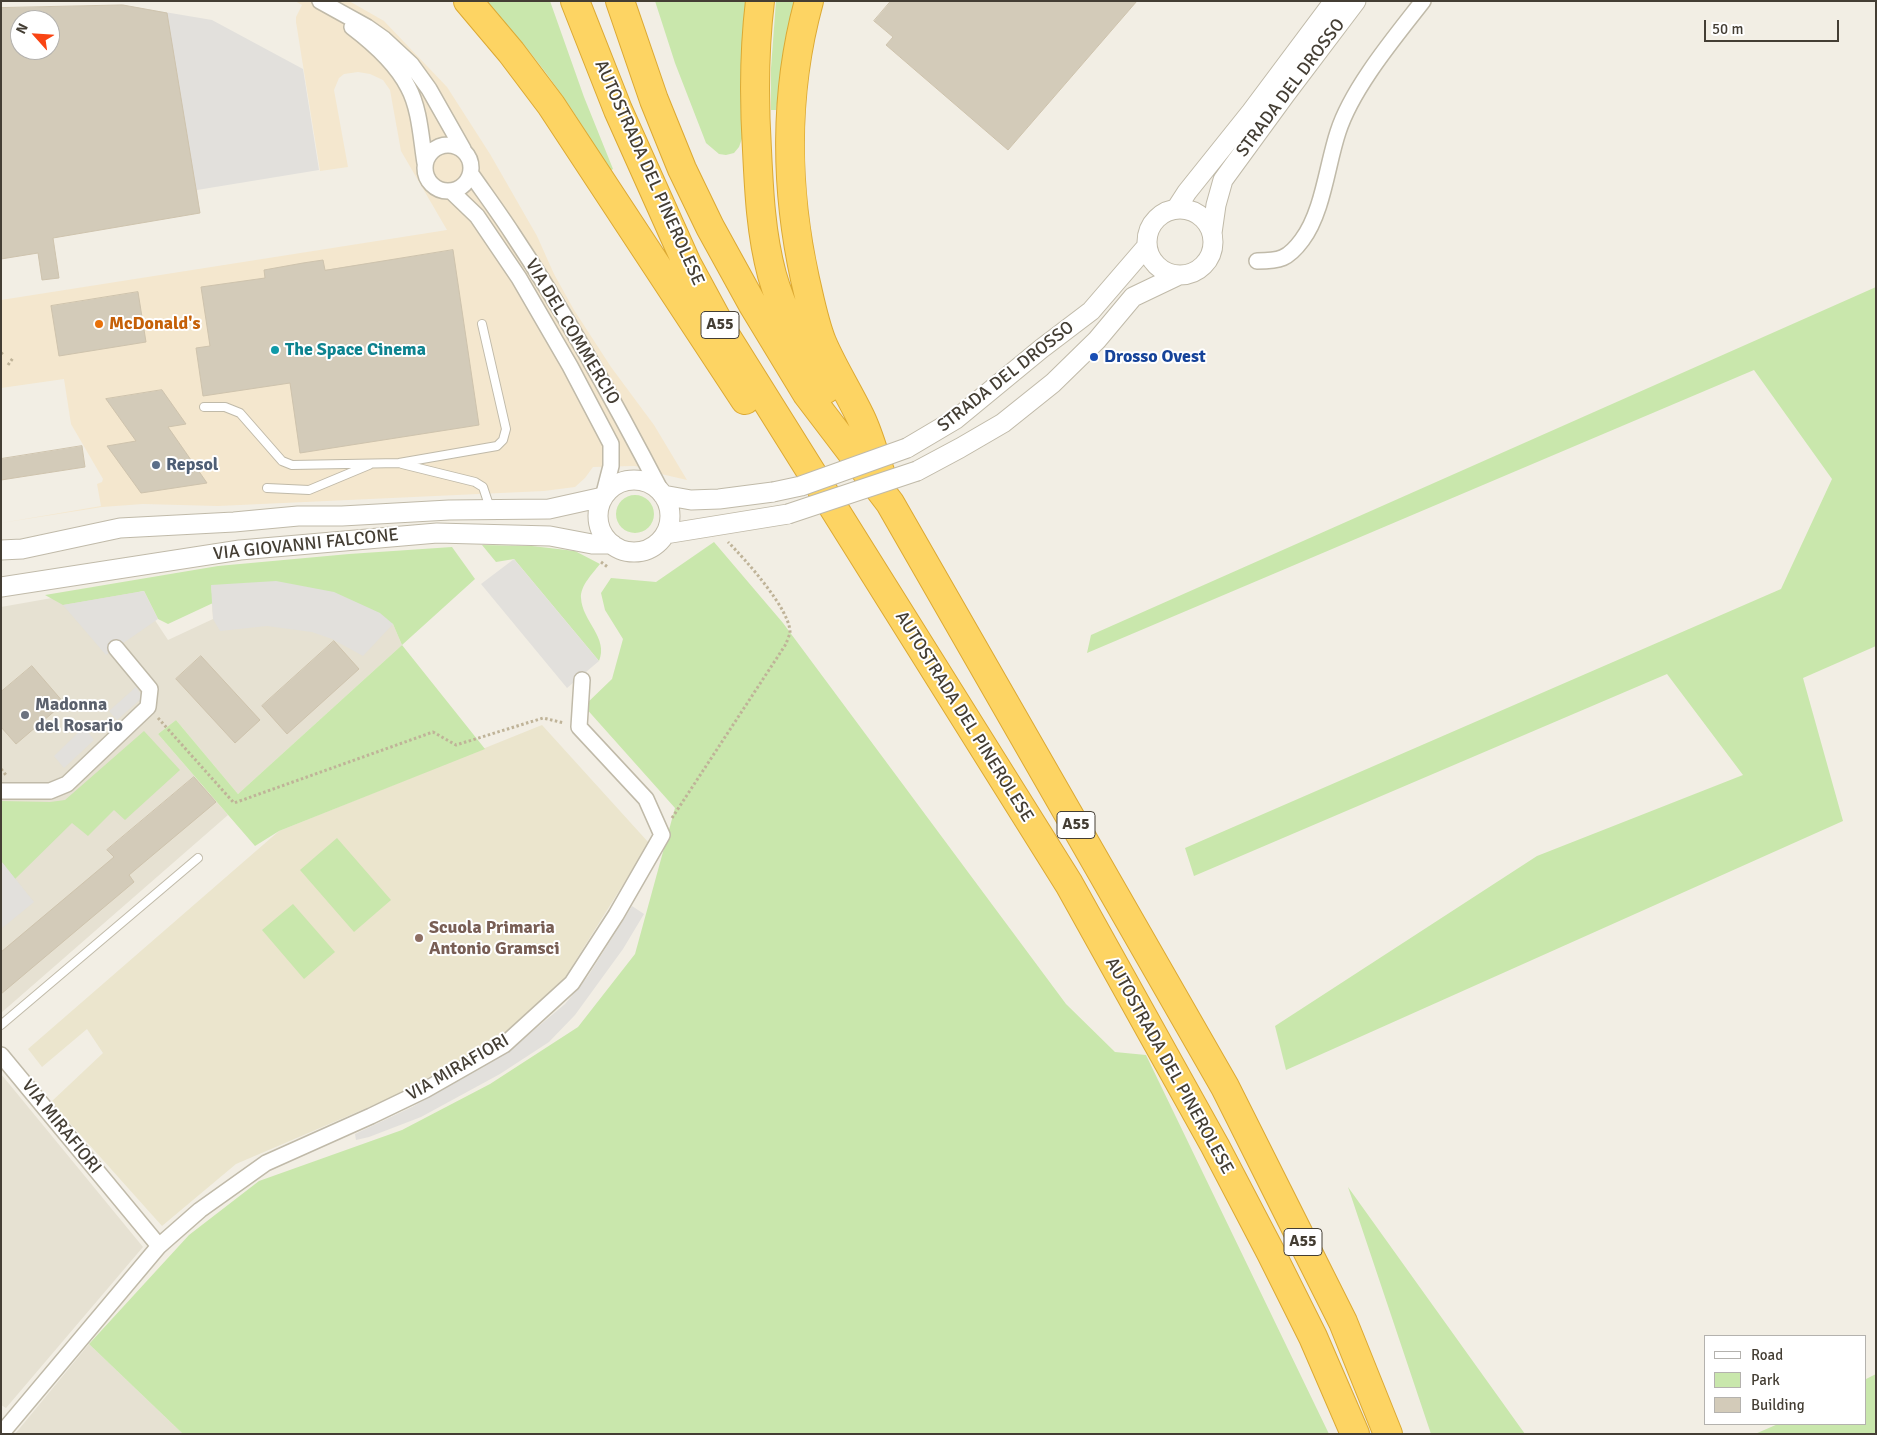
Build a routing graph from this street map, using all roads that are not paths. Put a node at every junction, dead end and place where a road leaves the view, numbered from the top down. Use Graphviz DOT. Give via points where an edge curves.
graph roads {
  1 [pos="319,1"];
  2 [pos="457,1"];
  3 [pos="468,1"];
  4 [pos="575,1"];
  5 [pos="620,1"];
  6 [pos="760,1"];
  7 [pos="809,1"];
  8 [pos="1334,1"];
  9 [pos="1356,1"];
  10 [pos="1423,1"];
  11 [pos="491,28"];
  12 [pos="463,149"];
  13 [pos="425,163"];
  14 [pos="471,174"];
  15 [pos="451,191"];
  16 [pos="1176,209"];
  17 [pos="1212,233"];
  18 [pos="1147,246"];
  19 [pos="1257,261"];
  20 [pos="1177,276"];
  21 [pos="482,324"];
  22 [pos="204,407"];
  23 [pos="373,463"];
  24 [pos="399,463"];
  25 [pos="267,488"];
  26 [pos="664,495"];
  27 [pos="603,497"];
  28 [pos="890,503"];
  29 [pos="491,510"];
  30 [pos="665,534"];
  31 [pos="612,544"];
  32 [pos="1,550"];
  33 [pos="1,587"];
  34 [pos="907,627"];
  35 [pos="116,648"];
  36 [pos="582,680"];
  37 [pos="1,790"];
  38 [pos="198,858"];
  39 [pos="1,1025"];
  40 [pos="1,1055"];
  41 [pos="159,1246"];
  42 [pos="3,1428"];
  43 [pos="1355,1434"];
  44 [pos="1388,1434"];
  1 -- 12 [label="street" via="367,27 411,64"];
  1 -- 13 [label="street" via="388,60 409,87"];
  2 -- 11 [label="highway"];
  3 -- 11 [label="highway"];
  4 -- 34 [label="highway, AUTOSTRADA DEL PINEROLESE / A55" via="618,110 687,264 726,336"];
  5 -- 28 [label="highway, AUTOSTRADA DEL PINEROLESE / A55" via="654,100 710,227 807,394"];
  6 -- 28 [label="highway" via="756,143 761,220 772,276 806,355"];
  7 -- 28 [label="highway" via="796,59 792,105 791,186 796,228 822,341 861,417"];
  8 -- 16 [label="street, STRADA DEL DROSSO"];
  9 -- 17 [label="street, STRADA DEL DROSSO" via="1224,180"];
  10 -- 19 [label="street" via="1354,96 1338,130 1314,221 1302,240 1290,254 1274,262"];
  11 -- 34 [label="highway" via="551,106 707,345"];
  12 -- 13 [label="street" via="448,144 439,146"];
  12 -- 14 [label="street" via="471,163"];
  13 -- 15 [label="street" via="430,183"];
  14 -- 15 [label="street" via="467,182"];
  14 -- 26 [label="street, VIA DEL COMMERCIO" via="512,232 587,356"];
  15 -- 27 [label="street, VIA DEL COMMERCIO" via="477,216 519,278 611,444"];
  16 -- 17 [label="street" via="1195,213 1208,224"];
  16 -- 18 [label="street" via="1162,215 1151,226"];
  17 -- 20 [label="street" via="1213,243 1207,261 1194,272"];
  18 -- 20 [label="street" via="1154,264 1160,270"];
  18 -- 26 [label="street, STRADA DEL DROSSO, bridge" via="1091,311 956,419 907,448 801,486 773,492 691,500"];
  20 -- 30 [label="street, STRADA DEL DROSSO, bridge" via="1134,296 1097,340 1059,377 1003,423 917,471 788,514"];
  21 -- 24 [label="lane" via="506,429 503,440 497,446"];
  22 -- 23 [label="lane" via="226,407 240,413 282,461 292,465"];
  23 -- 24 [label="lane"];
  23 -- 25 [label="lane" via="309,490"];
  24 -- 29 [label="lane" via="475,482 483,487"];
  26 -- 27 [label="street, VIA GIOVANNI FALCONE" via="651,484 635,480 612,487"];
  26 -- 30 [label="street" via="670,514"];
  27 -- 29 [label="street, VIA GIOVANNI FALCONE" via="549,509"];
  27 -- 31 [label="street" via="598,522"];
  28 -- 44 [label="highway, AUTOSTRADA DEL PINEROLESE / A55" via="1225,1087 1343,1322"];
  29 -- 32 [label="street, VIA GIOVANNI FALCONE" via="298,516 120,528 22,549"];
  30 -- 31 [label="street, VIA GIOVANNI FALCONE" via="644,550 626,551"];
  31 -- 33 [label="street, VIA GIOVANNI FALCONE" via="592,544 550,536 444,532 240,550"];
  34 -- 43 [label="highway, AUTOSTRADA DEL PINEROLESE / A55" via="1068,884 1215,1146 1313,1337"];
  35 -- 37 [label="street" via="150,689 148,707 67,784 50,791"];
  36 -- 41 [label="street, VIA MIRAFIORI" via="580,727 646,799 662,835 572,983 504,1046 425,1090 266,1163 200,1210"];
  38 -- 39 [label="lane"];
  40 -- 41 [label="street, VIA MIRAFIORI"];
  41 -- 42 [label="street, VIA MIRAFIORI"];
}
